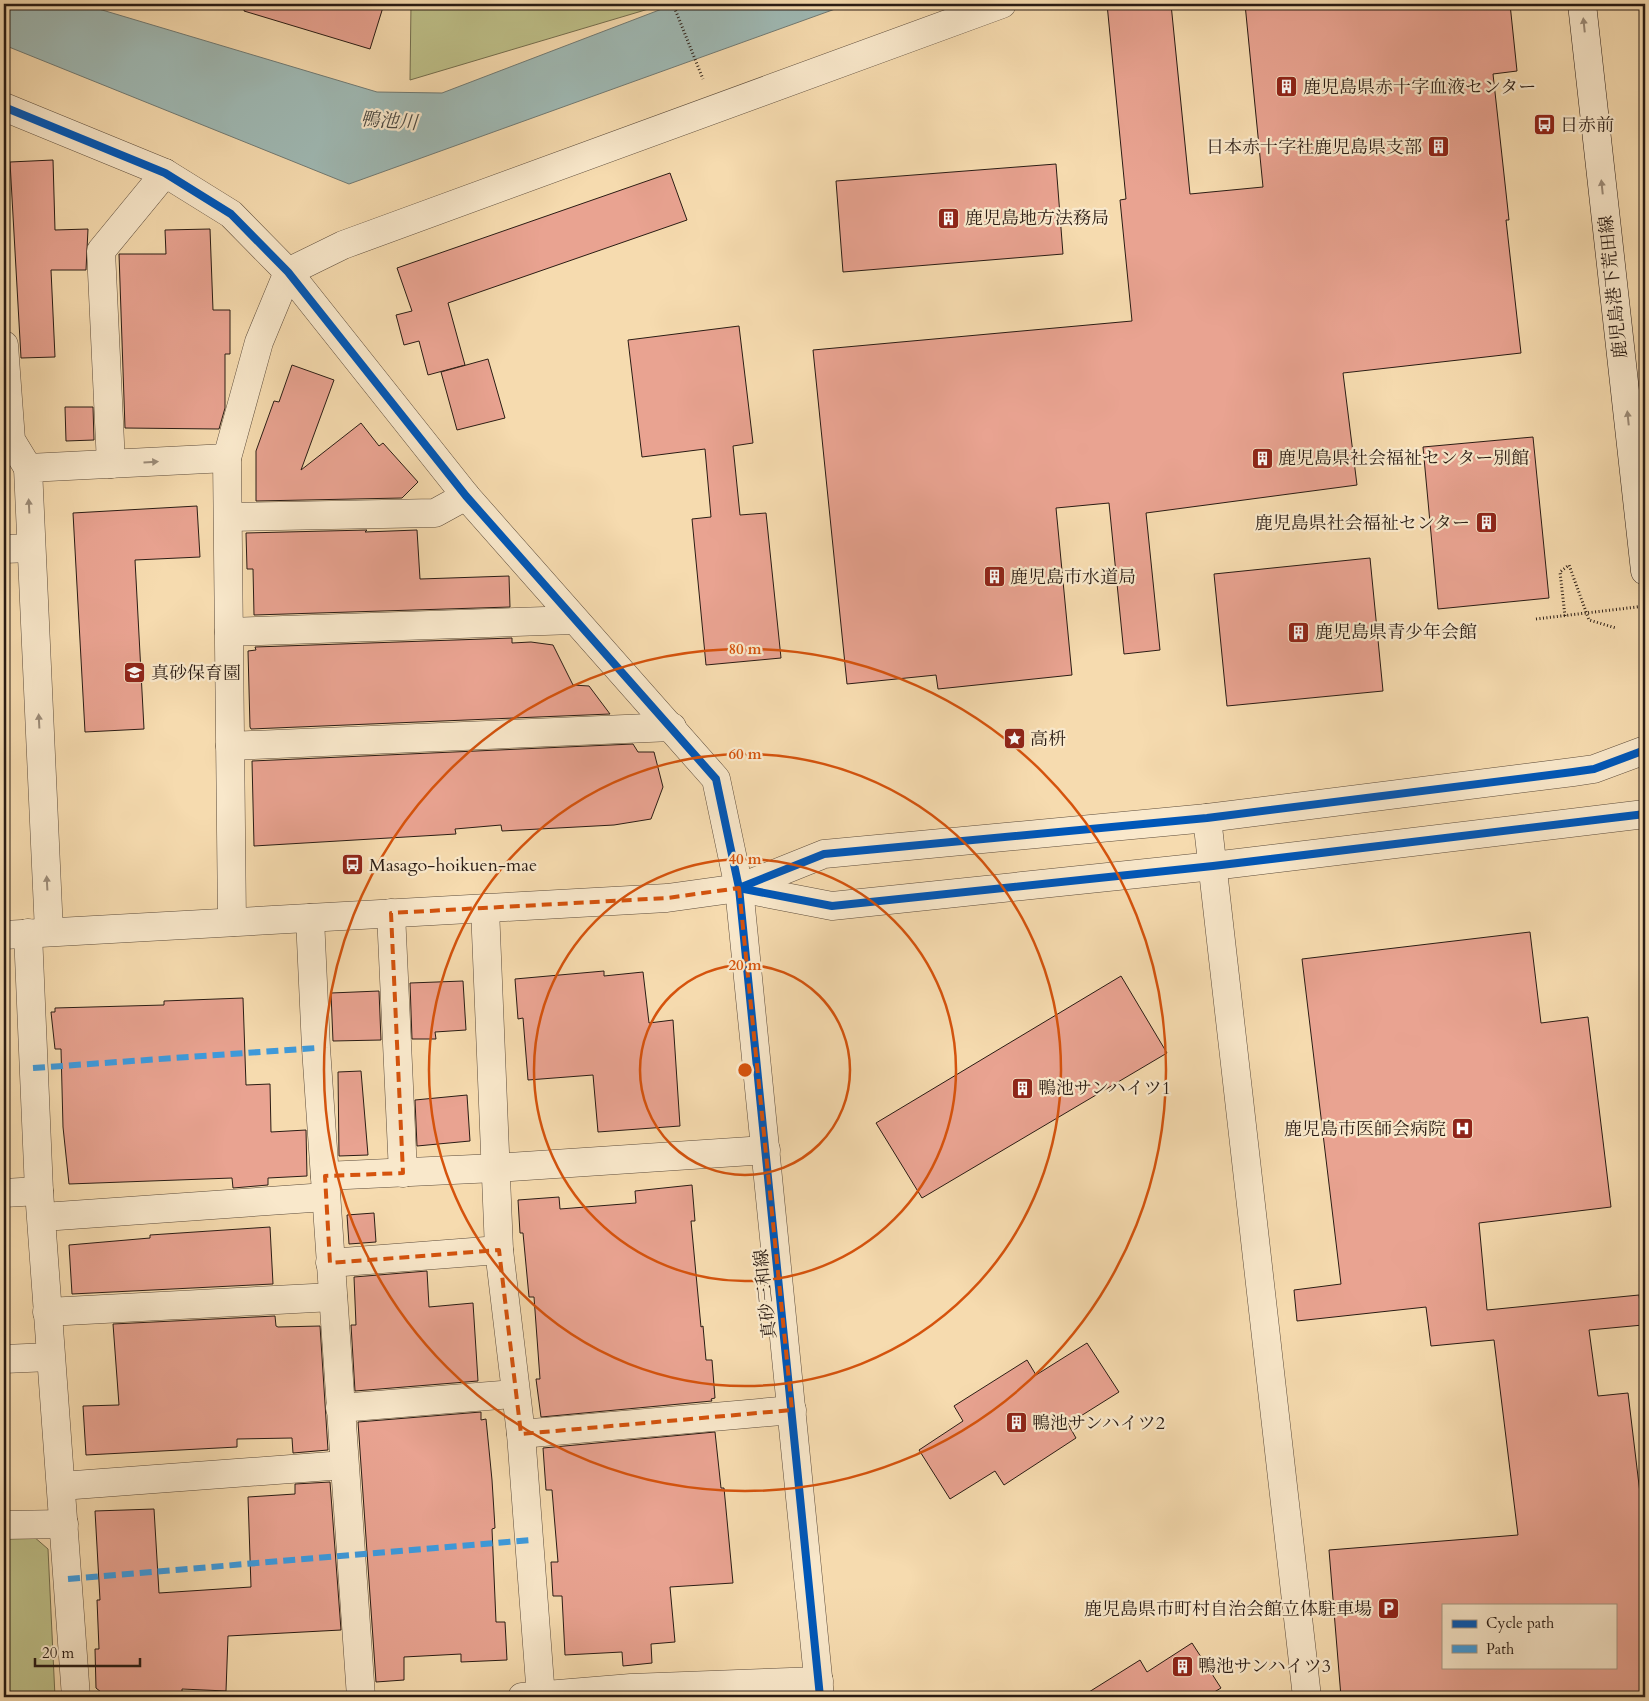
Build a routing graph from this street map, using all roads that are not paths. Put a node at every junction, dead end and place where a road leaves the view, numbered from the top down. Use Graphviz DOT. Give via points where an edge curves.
graph roads {
  1 [pos="1002,4"];
  2 [pos="1582,4"];
  3 [pos="4,107"];
  4 [pos="165,173"];
  5 [pos="288,272"];
  6 [pos="4,345"];
  7 [pos="227,458"];
  8 [pos="111,464"];
  9 [pos="28,468"];
  10 [pos="466,496"];
  11 [pos="229,518"];
  12 [pos="31,548"];
  13 [pos="4,550"];
  14 [pos="1645,571"];
  15 [pos="574,620"];
  16 [pos="229,632"];
  17 [pos="672,727"];
  18 [pos="230,746"];
  19 [pos="1645,750"];
  20 [pos="1645,814"];
  21 [pos="1207,818"];
  22 [pos="1213,866"];
  23 [pos="739,888"];
  24 [pos="485,908"];
  25 [pos="391,913"];
  26 [pos="310,918"];
  27 [pos="232,922"];
  28 [pos="27,933"];
  29 [pos="766,1150"];
  30 [pos="495,1168"];
  31 [pos="403,1173"];
  32 [pos="326,1187"];
  33 [pos="4,1193"];
  34 [pos="41,1204"];
  35 [pos="499,1250"];
  36 [pos="330,1263"];
  37 [pos="333,1296"];
  38 [pos="47,1312"];
  39 [pos="50,1357"];
  40 [pos="4,1359"];
  41 [pos="514,1394"];
  42 [pos="340,1408"];
  43 [pos="792,1410"];
  44 [pos="521,1434"];
  45 [pos="344,1465"];
  46 [pos="61,1486"];
  47 [pos="64,1524"];
  48 [pos="4,1525"];
  49 [pos="820,1689"];
  50 [pos="76,1697"];
  51 [pos="361,1697"];
  52 [pos="535,1697"];
  53 [pos="1307,1697"];
  1 -- 5 [label="street" via="343,245"];
  14 -- 2 [label="street, 鹿児島港下荒田線, one-way"];
  3 -- 4 [label="street, 真砂三和線"];
  4 -- 5 [label="street, 真砂三和線" via="231,214"];
  4 -- 8 [label="street" via="101,251"];
  5 -- 7 [label="street" via="259,342"];
  5 -- 10 [label="street, 真砂三和線"];
  6 -- 9 [label="street" via="11,440"];
  8 -- 7 [label="street, one-way"];
  7 -- 11 [label="street"];
  8 -- 9 [label="street"];
  12 -- 9 [label="street, one-way"];
  10 -- 11 [label="street" via="435,513"];
  10 -- 15 [label="street, 真砂三和線"];
  11 -- 16 [label="street"];
  12 -- 13 [label="street"];
  28 -- 12 [label="street, one-way"];
  15 -- 16 [label="street"];
  15 -- 17 [label="street, 真砂三和線"];
  16 -- 18 [label="street"];
  17 -- 18 [label="street"];
  17 -- 23 [label="street, 真砂三和線" via="716,779"];
  18 -- 27 [label="street"];
  19 -- 21 [label="street" via="1594,769"];
  20 -- 22 [label="street"];
  21 -- 22 [label="street"];
  21 -- 23 [label="street" via="824,854"];
  22 -- 23 [label="street" via="832,906"];
  22 -- 53 [label="street"];
  23 -- 24 [label="street" via="667,898"];
  23 -- 29 [label="street, 真砂三和線"];
  24 -- 25 [label="street"];
  24 -- 30 [label="street"];
  25 -- 26 [label="street"];
  25 -- 31 [label="street"];
  26 -- 27 [label="street"];
  26 -- 32 [label="street"];
  27 -- 28 [label="street"];
  28 -- 34 [label="street"];
  29 -- 30 [label="street"];
  29 -- 43 [label="street, 真砂三和線"];
  30 -- 31 [label="street"];
  30 -- 35 [label="street"];
  31 -- 32 [label="street"];
  32 -- 34 [label="street"];
  32 -- 36 [label="street"];
  33 -- 34 [label="street"];
  34 -- 38 [label="street"];
  35 -- 36 [label="street"];
  35 -- 41 [label="street"];
  36 -- 37 [label="street"];
  37 -- 38 [label="street"];
  37 -- 42 [label="street"];
  38 -- 39 [label="street"];
  39 -- 40 [label="street"];
  39 -- 46 [label="street"];
  41 -- 42 [label="street"];
  41 -- 44 [label="street"];
  42 -- 45 [label="street"];
  43 -- 44 [label="street"];
  43 -- 49 [label="street, 真砂三和線"];
  44 -- 52 [label="street"];
  45 -- 46 [label="street"];
  45 -- 51 [label="street"];
  46 -- 47 [label="street"];
  47 -- 48 [label="street"];
  47 -- 50 [label="street"];
  49 -- 52 [label="street" via="631,1688"];
}
